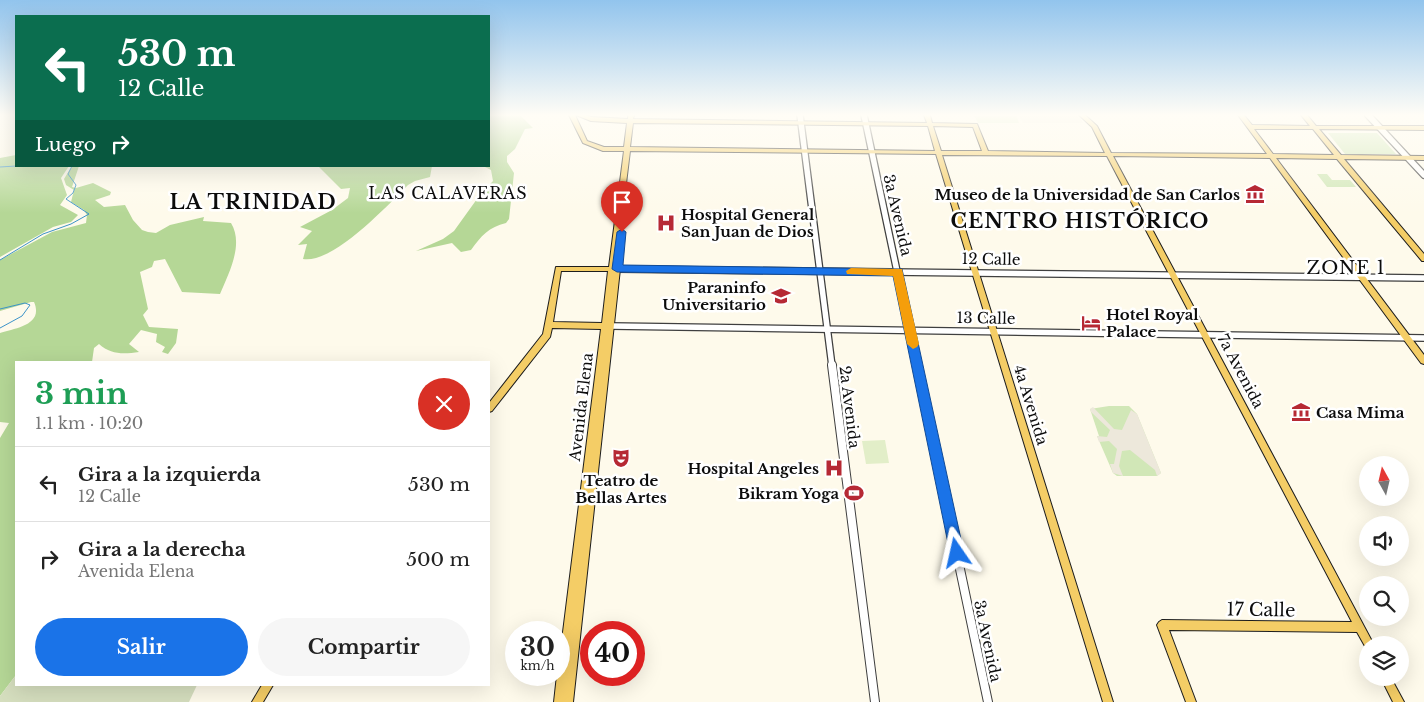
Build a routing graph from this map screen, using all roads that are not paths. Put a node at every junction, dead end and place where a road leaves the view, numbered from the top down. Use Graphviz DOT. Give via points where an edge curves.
graph roads {
  1 [pos="599,148"];
  2 [pos="870,148"];
  3 [pos="937,148"];
  4 [pos="984,148"];
  5 [pos="1106,148"];
  6 [pos="1266,148"];
  7 [pos="1332,148"];
  8 [pos="1398,148"];
  9 [pos="629,149"];
  10 [pos="805,150"];
  11 [pos="871,152"];
  12 [pos="938,152"];
  13 [pos="986,153"];
  14 [pos="1109,154"];
  15 [pos="1272,156"];
  16 [pos="1340,157"];
  17 [pos="1408,158"];
  18 [pos="1424,158"];
  19 [pos="1424,176"];
  20 [pos="1424,259"];
  21 [pos="615,269"];
  22 [pos="819,271"];
  23 [pos="898,272"];
  24 [pos="975,273"];
  25 [pos="1173,275"];
  26 [pos="1362,278"];
  27 [pos="1424,278"];
  28 [pos="548,325"];
  29 [pos="558,325"];
  30 [pos="608,326"];
  31 [pos="826,328"];
  32 [pos="910,330"];
  33 [pos="994,332"];
  34 [pos="547,335"];
  35 [pos="1205,335"];
  36 [pos="1407,338"];
  37 [pos="1424,338"];
  38 [pos="1424,361"];
  39 [pos="490,408"];
  40 [pos="1360,627"];
  41 [pos="1364,636"];
  42 [pos="267,686"];
  43 [pos="1390,686"];
  44 [pos="257,702"];
  45 [pos="559,702"];
  46 [pos="568,702"];
  47 [pos="875,702"];
  48 [pos="988,702"];
  49 [pos="1108,702"];
  50 [pos="1191,702"];
  51 [pos="1399,702"];
  1 -- 9 [label="main road"];
  2 -- 11 [label="street, 3a Avenida"];
  3 -- 12 [label="main road, 4a Avenida"];
  4 -- 13 [label="main road"];
  5 -- 14 [label="main road, 7a Avenida"];
  6 -- 15 [label="main road"];
  7 -- 16 [label="main road"];
  8 -- 17 [label="street"];
  9 -- 10 [label="main road"];
  9 -- 21 [label="main road, Avenida Elena"];
  10 -- 11 [label="main road"];
  10 -- 22 [label="street, 2a Avenida"];
  11 -- 12 [label="main road"];
  11 -- 23 [label="street, 3a Avenida"];
  12 -- 13 [label="main road"];
  12 -- 24 [label="main road, 4a Avenida"];
  13 -- 14 [label="main road"];
  14 -- 15 [label="main road"];
  14 -- 25 [label="main road, 7a Avenida"];
  15 -- 16 [label="main road"];
  15 -- 26 [label="main road"];
  16 -- 17 [label="main road"];
  16 -- 20 [label="main road"];
  17 -- 18 [label="main road"];
  17 -- 19 [label="street"];
  21 -- 22 [label="street, 12 Calle"];
  21 -- 28 [label="main road, 12 Calle" via="558,269"];
  21 -- 30 [label="main road, Avenida Elena"];
  22 -- 23 [label="street, 12 Calle"];
  22 -- 31 [label="street, 2a Avenida"];
  23 -- 24 [label="street, 12 Calle"];
  23 -- 32 [label="street, 3a Avenida"];
  24 -- 25 [label="street, 12 Calle"];
  24 -- 33 [label="main road, 4a Avenida"];
  25 -- 26 [label="street, 12 Calle"];
  25 -- 35 [label="main road, 7a Avenida"];
  26 -- 27 [label="street, 12 Calle"];
  26 -- 36 [label="main road"];
  28 -- 29 [label="main road, 13 Calle"];
  28 -- 34 [label="main road"];
  29 -- 30 [label="main road, 13 Calle"];
  29 -- 34 [label="main road"];
  30 -- 31 [label="street, 13 Calle"];
  30 -- 45 [label="main road, Avenida Elena"];
  30 -- 46 [label="main road, Avenida Elena"];
  31 -- 32 [label="street, 13 Calle"];
  31 -- 47 [label="street, 2a Avenida"];
  32 -- 33 [label="street, 13 Calle"];
  32 -- 48 [label="street, 3a Avenida"];
  33 -- 35 [label="street, 13 Calle"];
  33 -- 49 [label="main road, 4a Avenida"];
  34 -- 39 [label="main road"];
  35 -- 36 [label="street, 13 Calle"];
  35 -- 40 [label="main road, 7a Avenida"];
  36 -- 37 [label="street, 13 Calle"];
  36 -- 38 [label="main road"];
  40 -- 41 [label="main road, 7a Avenida"];
  40 -- 50 [label="main road, 17 Calle" via="1162,625"];
  42 -- 44 [label="main road"];
  43 -- 51 [label="main road"];
}
